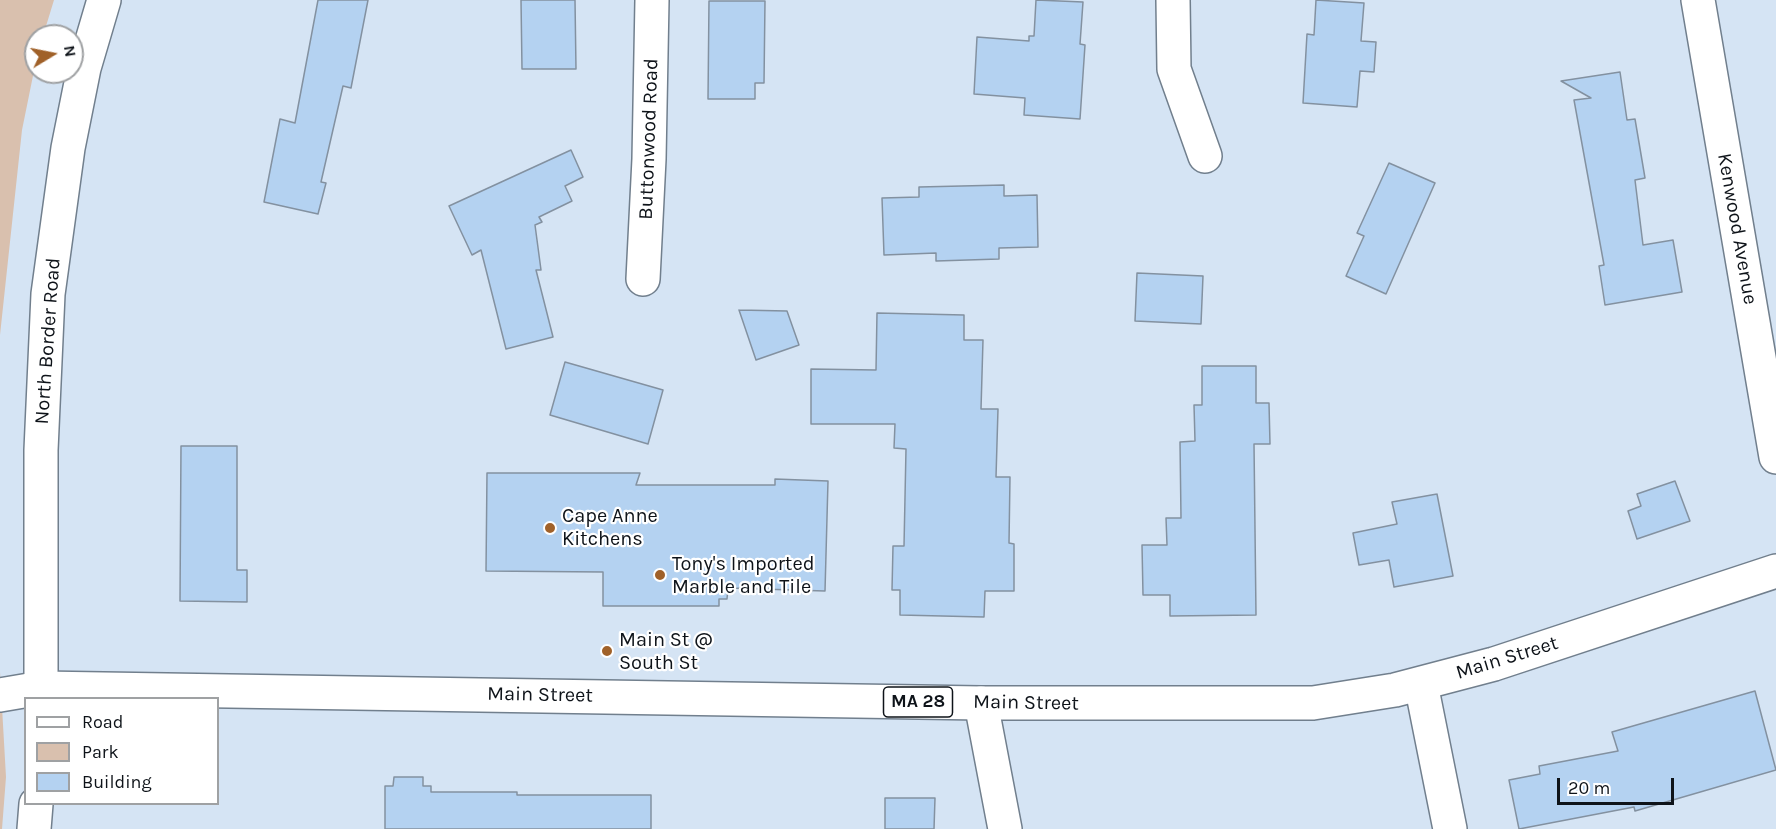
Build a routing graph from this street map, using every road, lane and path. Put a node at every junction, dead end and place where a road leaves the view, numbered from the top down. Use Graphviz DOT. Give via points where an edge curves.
graph roads {
  1 [pos="104,0"];
  2 [pos="652,0"];
  3 [pos="1173,0"];
  4 [pos="1698,0"];
  5 [pos="1205,156"];
  6 [pos="643,279"];
  7 [pos="1776,457"];
  8 [pos="1776,571"];
  9 [pos="0,676"];
  10 [pos="1421,684"];
  11 [pos="41,693"];
  12 [pos="0,695"];
  13 [pos="981,703"];
  14 [pos="36,805"];
  15 [pos="34,829"];
  16 [pos="1005,829"];
  17 [pos="1450,829"];
  1 -- 11 [label="main road, North Border Road" via="84,68 68,148 48,294 41,450"];
  2 -- 6 [label="main road, Buttonwood Road"];
  3 -- 5 [label="main road" via="1174,69"];
  4 -- 7 [label="main road, Kenwood Avenue"];
  8 -- 10 [label="main road, Main Street / MA 28" via="1494,664"];
  9 -- 11 [label="main road, MA 28"];
  10 -- 13 [label="main road, Main Street / MA 28" via="1366,696 1278,705"];
  10 -- 17 [label="main road"];
  11 -- 12 [label="main road, MA 28"];
  11 -- 13 [label="main road, Main Street / MA 28"];
  13 -- 16 [label="main road"];
  14 -- 15 [label="main road"];
}
